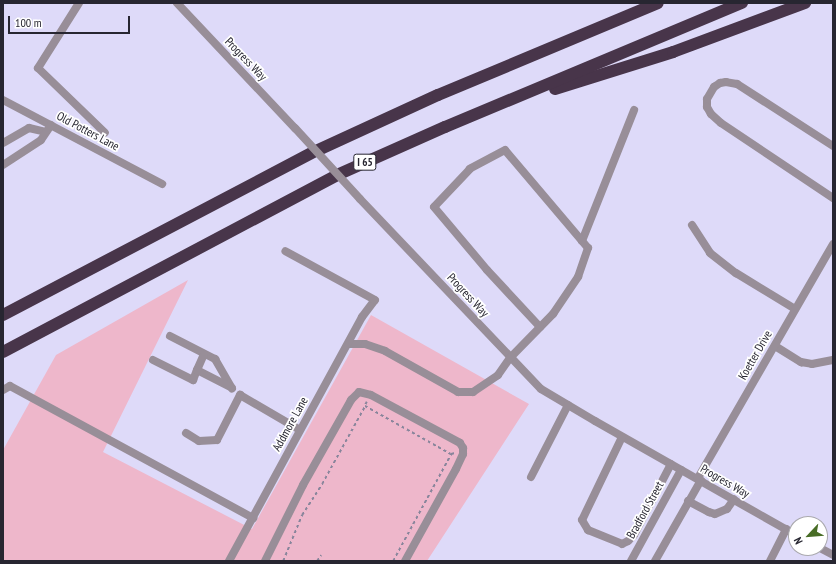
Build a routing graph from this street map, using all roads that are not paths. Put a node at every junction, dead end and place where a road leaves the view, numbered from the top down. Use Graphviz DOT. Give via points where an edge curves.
graph roads {
  1 [pos="79,3"];
  2 [pos="177,3"];
  3 [pos="654,3"];
  4 [pos="658,3"];
  5 [pos="742,3"];
  6 [pos="805,3"];
  7 [pos="635,12"];
  8 [pos="3,100"];
  9 [pos="634,110"];
  10 [pos="476,114"];
  11 [pos="51,125"];
  12 [pos="46,132"];
  13 [pos="105,133"];
  14 [pos="3,143"];
  15 [pos="833,146"];
  16 [pos="3,165"];
  17 [pos="162,184"];
  18 [pos="833,198"];
  19 [pos="692,225"];
  20 [pos="582,241"];
  21 [pos="833,244"];
  22 [pos="285,251"];
  23 [pos="795,309"];
  24 [pos="3,315"];
  25 [pos="540,327"];
  26 [pos="170,336"];
  27 [pos="349,344"];
  28 [pos="775,346"];
  29 [pos="3,352"];
  30 [pos="204,354"];
  31 [pos="510,358"];
  32 [pos="153,360"];
  33 [pos="833,360"];
  34 [pos="197,370"];
  35 [pos="232,388"];
  36 [pos="3,390"];
  37 [pos="240,395"];
  38 [pos="568,405"];
  39 [pos="300,430"];
  40 [pos="186,433"];
  41 [pos="622,437"];
  42 [pos="671,464"];
  43 [pos="681,470"];
  44 [pos="531,477"];
  45 [pos="700,479"];
  46 [pos="734,499"];
  47 [pos="688,501"];
  48 [pos="253,518"];
  49 [pos="786,529"];
  50 [pos="229,561"];
  51 [pos="265,561"];
  52 [pos="405,561"];
  53 [pos="631,561"];
  54 [pos="655,561"];
  55 [pos="770,561"];
  1 -- 13 [label="street" via="38,68"];
  2 -- 31 [label="street, Progress Way, bridge"];
  3 -- 7 [label="highway"];
  4 -- 7 [label="highway, I 65"];
  5 -- 10 [label="highway, I 65"];
  6 -- 10 [label="highway" via="673,52"];
  7 -- 24 [label="highway, I 65" via="438,95 316,151"];
  8 -- 11 [label="street, Old Potters Lane"];
  9 -- 20 [label="street"];
  10 -- 29 [label="highway, I 65" via="317,185"];
  11 -- 12 [label="street"];
  11 -- 17 [label="street, Old Potters Lane"];
  12 -- 14 [label="street" via="29,128"];
  12 -- 16 [label="street" via="42,140"];
  15 -- 18 [label="street" via="737,84 720,83 707,99 707,107 711,114 721,123"];
  19 -- 23 [label="street" via="710,253 736,273"];
  20 -- 25 [label="street" via="588,248 578,277 553,314"];
  20 -- 25 [label="street" via="505,150 470,169 434,207"];
  21 -- 23 [label="street, Koetter Drive"];
  22 -- 27 [label="street, Addmore Lane" via="375,300 362,317"];
  23 -- 28 [label="street, Koetter Drive"];
  25 -- 31 [label="street"];
  26 -- 30 [label="street"];
  27 -- 31 [label="street" via="366,344 385,351 458,392 473,392 498,375"];
  27 -- 39 [label="street, Addmore Lane"];
  28 -- 33 [label="street" via="801,362 812,364"];
  28 -- 45 [label="street, Koetter Drive"];
  30 -- 34 [label="street"];
  30 -- 35 [label="street" via="215,359"];
  31 -- 38 [label="street, Progress Way" via="541,389"];
  32 -- 34 [label="street" via="193,380"];
  34 -- 35 [label="street"];
  35 -- 37 [label="street"];
  36 -- 48 [label="street" via="10,386"];
  37 -- 39 [label="street"];
  37 -- 40 [label="street" via="217,440 199,441"];
  38 -- 41 [label="street, Progress Way"];
  38 -- 44 [label="street"];
  39 -- 48 [label="street, Addmore Lane"];
  41 -- 42 [label="street, Progress Way"];
  41 -- 42 [label="street" via="582,520 588,530 622,544 628,541 634,535"];
  42 -- 43 [label="street, Progress Way"];
  43 -- 45 [label="street, Progress Way"];
  43 -- 53 [label="street, Bradford Street"];
  45 -- 46 [label="street, Progress Way"];
  45 -- 47 [label="street, Koetter Drive"];
  46 -- 47 [label="street" via="727,509 715,514"];
  46 -- 49 [label="street, Progress Way"];
  47 -- 54 [label="street, Koetter Drive"];
  48 -- 50 [label="street, Addmore Lane"];
  49 -- 55 [label="street"];
  51 -- 52 [label="street" via="303,485 351,400 360,392 371,395 460,443 463,448 456,469"];
}
